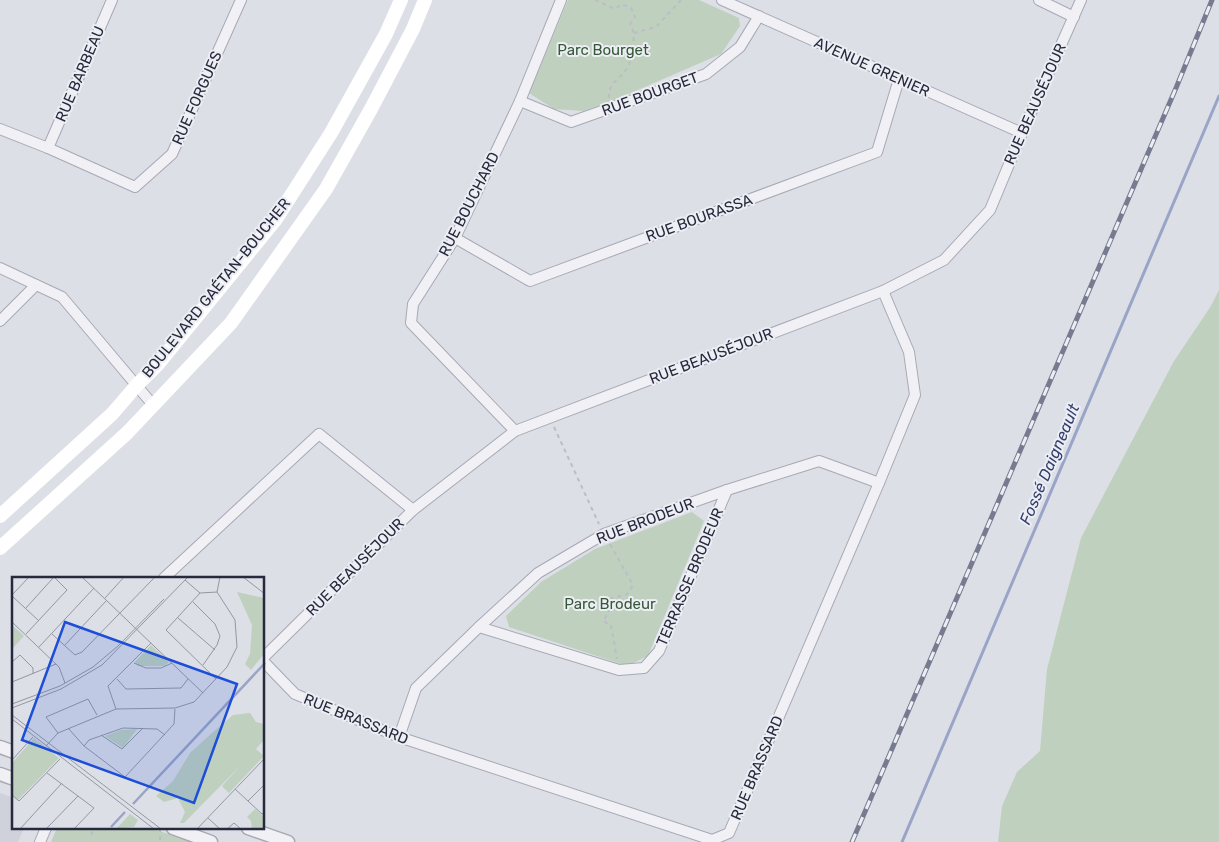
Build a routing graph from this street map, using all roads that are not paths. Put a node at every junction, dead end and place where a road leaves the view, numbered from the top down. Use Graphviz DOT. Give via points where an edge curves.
graph roads {
  1 [pos="112,0"];
  2 [pos="241,0"];
  3 [pos="401,0"];
  4 [pos="425,0"];
  5 [pos="561,0"];
  6 [pos="722,0"];
  7 [pos="1039,0"];
  8 [pos="1081,0"];
  9 [pos="759,16"];
  10 [pos="1074,17"];
  11 [pos="899,79"];
  12 [pos="520,101"];
  13 [pos="0,129"];
  14 [pos="1022,133"];
  15 [pos="48,148"];
  16 [pos="455,238"];
  17 [pos="0,268"];
  18 [pos="36,285"];
  19 [pos="883,291"];
  20 [pos="0,321"];
  21 [pos="137,385"];
  22 [pos="153,405"];
  23 [pos="515,431"];
  24 [pos="879,483"];
  25 [pos="727,490"];
  26 [pos="412,510"];
  27 [pos="0,516"];
  28 [pos="0,548"];
  29 [pos="165,577"];
  30 [pos="479,627"];
  31 [pos="265,656"];
  32 [pos="265,663"];
  33 [pos="399,737"];
  34 [pos="0,747"];
  35 [pos="12,751"];
  36 [pos="0,774"];
  37 [pos="12,778"];
  38 [pos="45,830"];
  39 [pos="178,830"];
  40 [pos="254,830"];
  41 [pos="40,842"];
  42 [pos="211,842"];
  43 [pos="288,842"];
  1 -- 15 [label="street, RUE BARBEAU"];
  2 -- 15 [label="street, RUE FORGUES" via="172,154 135,187"];
  3 -- 21 [label="main road, BOULEVARD GAÉTAN-BOUCHER" via="386,34 331,133 276,219 158,364"];
  4 -- 22 [label="main road, BOULEVARD GAÉTAN-BOUCHER" via="413,29 326,189 231,323"];
  5 -- 12 [label="street, RUE BOUCHARD"];
  6 -- 9 [label="street, AVENUE GRENIER"];
  7 -- 10 [label="street"];
  8 -- 10 [label="street, RUE BEAUSÉJOUR"];
  9 -- 11 [label="street, AVENUE GRENIER"];
  9 -- 12 [label="street, RUE BOURGET" via="740,47 706,74 611,109 571,122"];
  10 -- 14 [label="street, RUE BEAUSÉJOUR"];
  11 -- 14 [label="street, AVENUE GRENIER"];
  11 -- 16 [label="street, RUE BOURASSA" via="877,152 530,281"];
  12 -- 16 [label="street, RUE BOUCHARD"];
  13 -- 15 [label="street, RUE FORGUES"];
  14 -- 19 [label="street, RUE BEAUSÉJOUR" via="990,210 944,260"];
  16 -- 23 [label="street, RUE BOUCHARD" via="413,304 411,323"];
  17 -- 18 [label="street"];
  18 -- 20 [label="street"];
  18 -- 21 [label="street" via="62,297"];
  19 -- 23 [label="street, RUE BEAUSÉJOUR"];
  19 -- 24 [label="street, RUE BRASSARD" via="909,352 915,395"];
  21 -- 22 [label="street"];
  21 -- 27 [label="main road, BOULEVARD GAÉTAN-BOUCHER" via="112,414"];
  22 -- 28 [label="main road, BOULEVARD GAÉTAN-BOUCHER" via="127,433"];
  23 -- 26 [label="street, RUE BEAUSÉJOUR"];
  24 -- 25 [label="street, RUE BRODEUR" via="819,461"];
  24 -- 33 [label="street, RUE BRASSARD" via="729,833 712,840"];
  25 -- 30 [label="street, RUE BRODEUR" via="604,534 538,573"];
  25 -- 30 [label="street, TERRASSE BRODEUR" via="659,651 644,668 619,670"];
  26 -- 29 [label="street" via="319,434"];
  26 -- 31 [label="street, RUE BEAUSÉJOUR"];
  30 -- 33 [label="street, RUE BRODEUR" via="416,688"];
  32 -- 33 [label="street, RUE BRASSARD" via="296,694"];
  34 -- 35 [label="street"];
  36 -- 37 [label="street"];
  38 -- 41 [label="street"];
  39 -- 42 [label="street"];
  40 -- 43 [label="street"];
}
